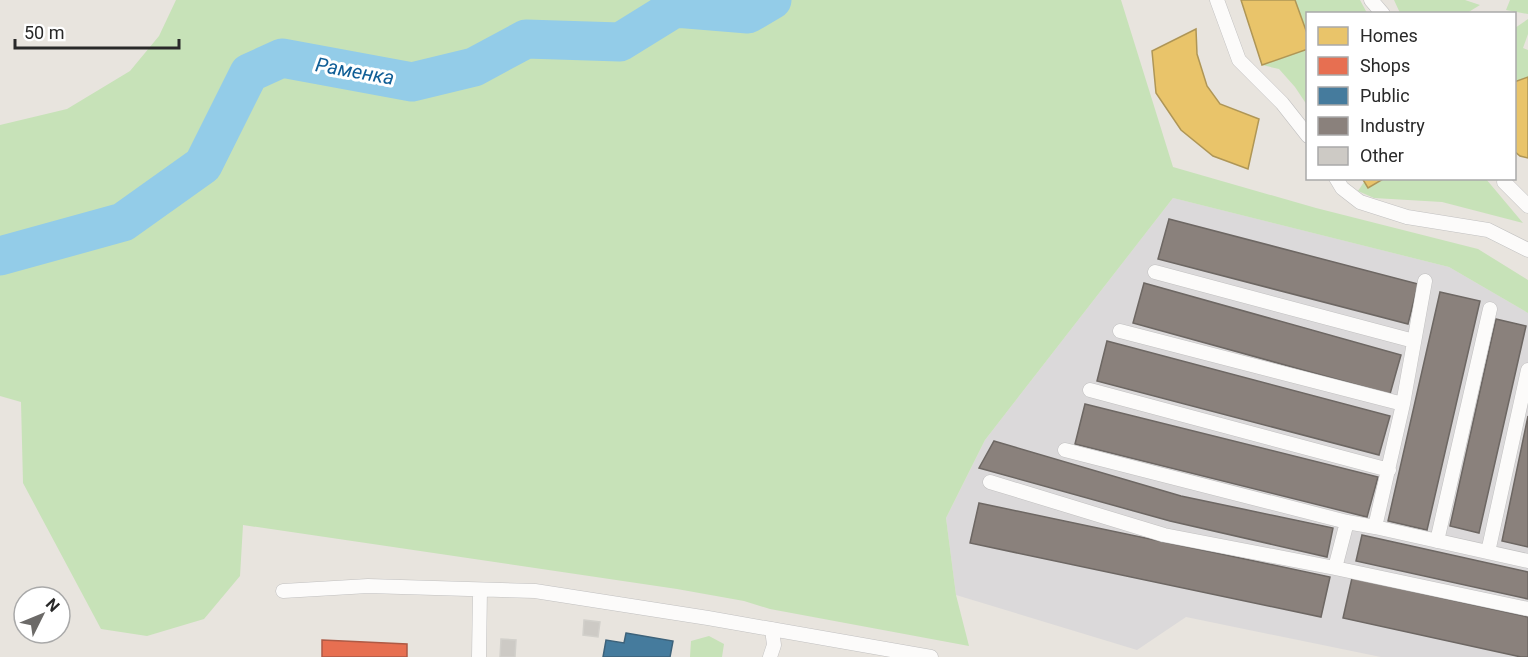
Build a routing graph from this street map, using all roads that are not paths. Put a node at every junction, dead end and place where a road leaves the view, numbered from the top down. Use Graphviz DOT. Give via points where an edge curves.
graph roads {
  1 [pos="1217,0"];
  2 [pos="1371,0"];
  3 [pos="1381,12"];
  4 [pos="1306,133"];
  5 [pos="1337,180"];
  6 [pos="1504,182"];
  7 [pos="1528,206"];
  8 [pos="1528,250"];
  9 [pos="1155,272"];
  10 [pos="1425,281"];
  11 [pos="1490,309"];
  12 [pos="1120,331"];
  13 [pos="1414,341"];
  14 [pos="1528,370"];
  15 [pos="1090,390"];
  16 [pos="1403,404"];
  17 [pos="1065,450"];
  18 [pos="1389,470"];
  19 [pos="990,482"];
  20 [pos="1347,522"];
  21 [pos="1375,527"];
  22 [pos="1437,541"];
  23 [pos="1488,552"];
  24 [pos="1528,561"];
  25 [pos="1335,568"];
  26 [pos="480,590"];
  27 [pos="284,591"];
  28 [pos="1528,609"];
  29 [pos="772,629"];
  30 [pos="479,657"];
  31 [pos="771,657"];
  32 [pos="931,657"];
  1 -- 4 [label="lane" via="1239,60"];
  2 -- 3 [label="lane"];
  5 -- 8 [label="lane" via="1360,202 1407,217 1488,230"];
  6 -- 7 [label="lane"];
  9 -- 13 [label="lane"];
  10 -- 13 [label="lane"];
  11 -- 22 [label="lane"];
  12 -- 16 [label="lane"];
  13 -- 16 [label="lane"];
  14 -- 23 [label="lane"];
  15 -- 18 [label="lane"];
  16 -- 18 [label="lane"];
  17 -- 20 [label="lane"];
  18 -- 21 [label="lane"];
  19 -- 25 [label="lane" via="1164,535"];
  20 -- 21 [label="lane"];
  20 -- 25 [label="lane"];
  21 -- 22 [label="lane"];
  22 -- 23 [label="lane"];
  23 -- 24 [label="lane"];
  25 -- 28 [label="lane"];
  26 -- 27 [label="lane" via="368,586"];
  26 -- 29 [label="lane" via="535,591"];
  26 -- 30 [label="lane"];
  29 -- 31 [label="lane"];
  29 -- 32 [label="lane"];
}
